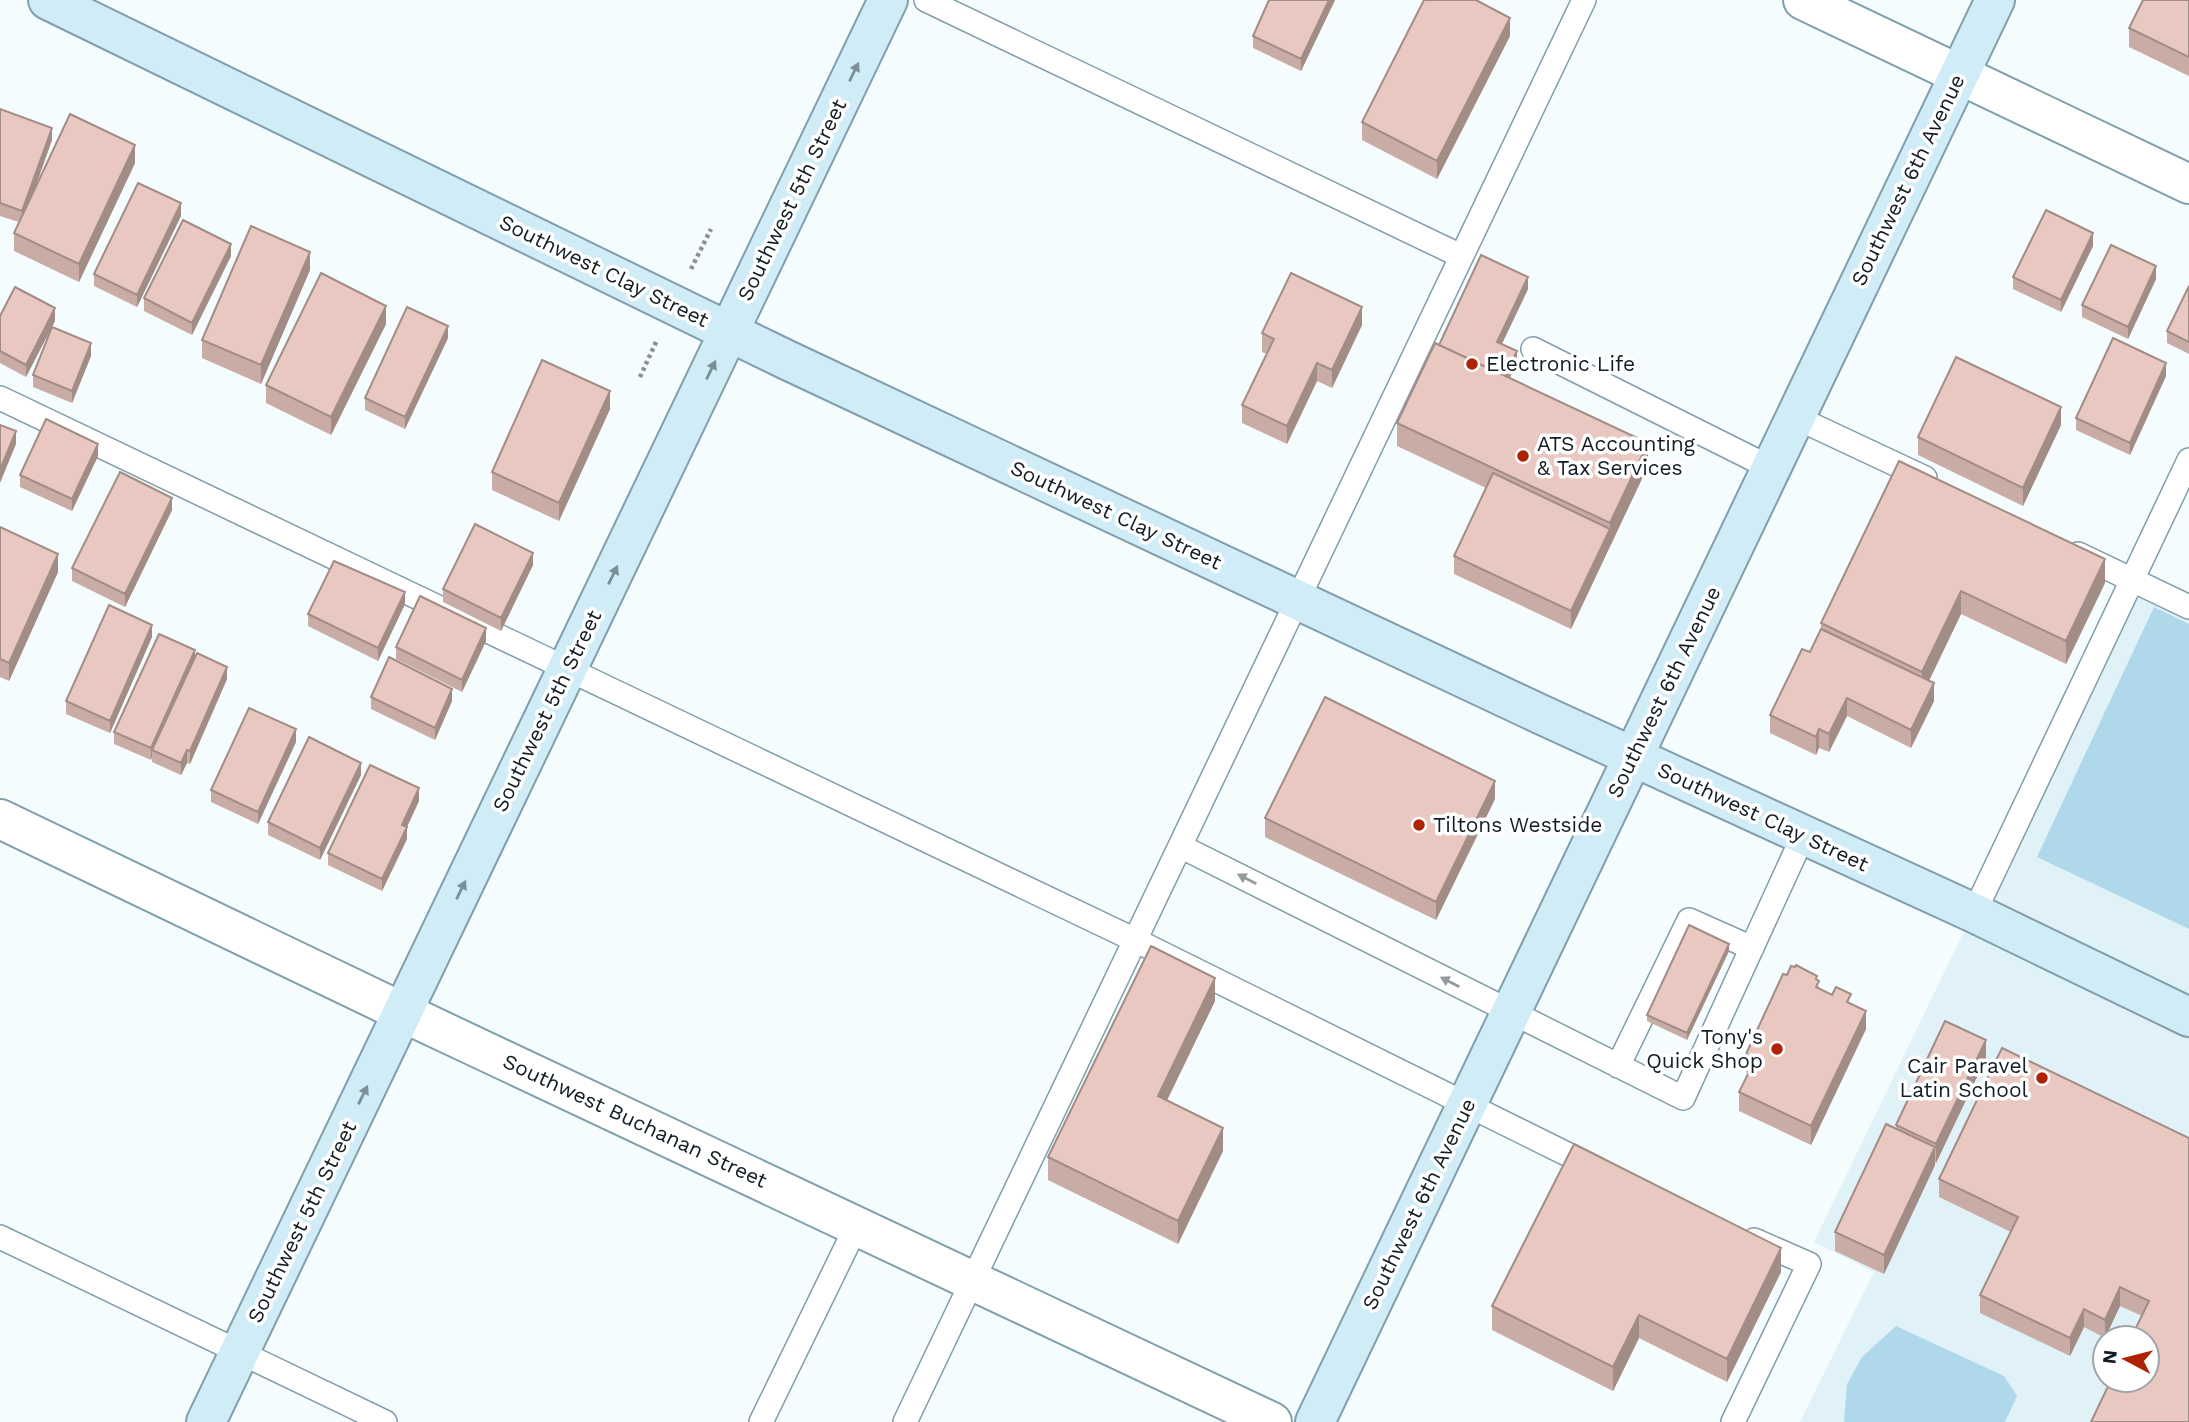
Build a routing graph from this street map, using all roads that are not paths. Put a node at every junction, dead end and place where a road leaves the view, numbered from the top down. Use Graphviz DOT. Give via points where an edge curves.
graph roads {
  1 [pos="48,0"];
  2 [pos="888,0"];
  3 [pos="926,0"];
  4 [pos="1584,0"];
  5 [pos="1803,0"];
  6 [pos="1995,0"];
  7 [pos="1959,74"];
  8 [pos="2189,184"];
  9 [pos="1461,257"];
  10 [pos="729,332"];
  11 [pos="1533,349"];
  12 [pos="0,398"];
  13 [pos="1795,416"];
  14 [pos="2189,460"];
  15 [pos="1771,468"];
  16 [pos="1945,488"];
  17 [pos="2058,543"];
  18 [pos="2133,580"];
  19 [pos="1297,600"];
  20 [pos="2189,607"];
  21 [pos="567,669"];
  22 [pos="1633,757"];
  23 [pos="0,819"];
  24 [pos="1803,836"];
  25 [pos="1180,846"];
  26 [pos="1974,913"];
  27 [pos="1135,940"];
  28 [pos="1752,948"];
  29 [pos="402,1012"];
  30 [pos="1511,1013"];
  31 [pos="2189,1017"];
  32 [pos="1618,1066"];
  33 [pos="1466,1105"];
  34 [pos="1619,1178"];
  35 [pos="857,1225"];
  36 [pos="1733,1230"];
  37 [pos="0,1237"];
  38 [pos="973,1280"];
  39 [pos="240,1351"];
  40 [pos="206,1422"];
  41 [pos="385,1422"];
  42 [pos="761,1422"];
  43 [pos="905,1422"];
  44 [pos="1272,1422"];
  45 [pos="1315,1422"];
  46 [pos="1733,1422"];
  1 -- 10 [label="street, Southwest Clay Street"];
  10 -- 2 [label="street, Southwest 5th Street, one-way"];
  3 -- 9 [label="lane"];
  4 -- 9 [label="lane"];
  5 -- 7 [label="street"];
  6 -- 7 [label="street, Southwest 6th Avenue"];
  7 -- 8 [label="street"];
  7 -- 13 [label="street, Southwest 6th Avenue"];
  9 -- 19 [label="lane"];
  10 -- 19 [label="street, Southwest Clay Street"];
  21 -- 10 [label="street, Southwest 5th Street, one-way"];
  11 -- 15 [label="lane"];
  12 -- 21 [label="lane"];
  13 -- 15 [label="street, Southwest 6th Avenue"];
  13 -- 16 [label="lane"];
  14 -- 18 [label="lane"];
  15 -- 22 [label="street, Southwest 6th Avenue"];
  17 -- 18 [label="lane"];
  18 -- 20 [label="lane"];
  18 -- 26 [label="lane"];
  19 -- 22 [label="street, Southwest Clay Street"];
  19 -- 25 [label="lane"];
  21 -- 27 [label="lane"];
  29 -- 21 [label="street, Southwest 5th Street, one-way"];
  22 -- 24 [label="street, Southwest Clay Street"];
  22 -- 30 [label="street, Southwest 6th Avenue"];
  23 -- 29 [label="street, Southwest Buchanan Street"];
  24 -- 26 [label="street, Southwest Clay Street"];
  24 -- 28 [label="lane"];
  25 -- 27 [label="lane"];
  30 -- 25 [label="lane, one-way"];
  26 -- 31 [label="street, Southwest Clay Street"];
  27 -- 33 [label="lane"];
  27 -- 38 [label="lane"];
  28 -- 32 [label="lane" via="1689,920"];
  28 -- 32 [label="lane" via="1683,1098"];
  29 -- 35 [label="street, Southwest Buchanan Street"];
  39 -- 29 [label="street, Southwest 5th Street, one-way"];
  30 -- 32 [label="lane"];
  30 -- 33 [label="street, Southwest 6th Avenue"];
  33 -- 34 [label="lane"];
  33 -- 45 [label="street, Southwest 6th Avenue"];
  35 -- 38 [label="street, Southwest Buchanan Street"];
  35 -- 42 [label="lane"];
  36 -- 46 [label="lane" via="1810,1264"];
  37 -- 39 [label="lane"];
  38 -- 43 [label="lane"];
  38 -- 44 [label="street, Southwest Buchanan Street"];
  39 -- 40 [label="street, Southwest 5th Street"];
  39 -- 41 [label="lane"];
}
